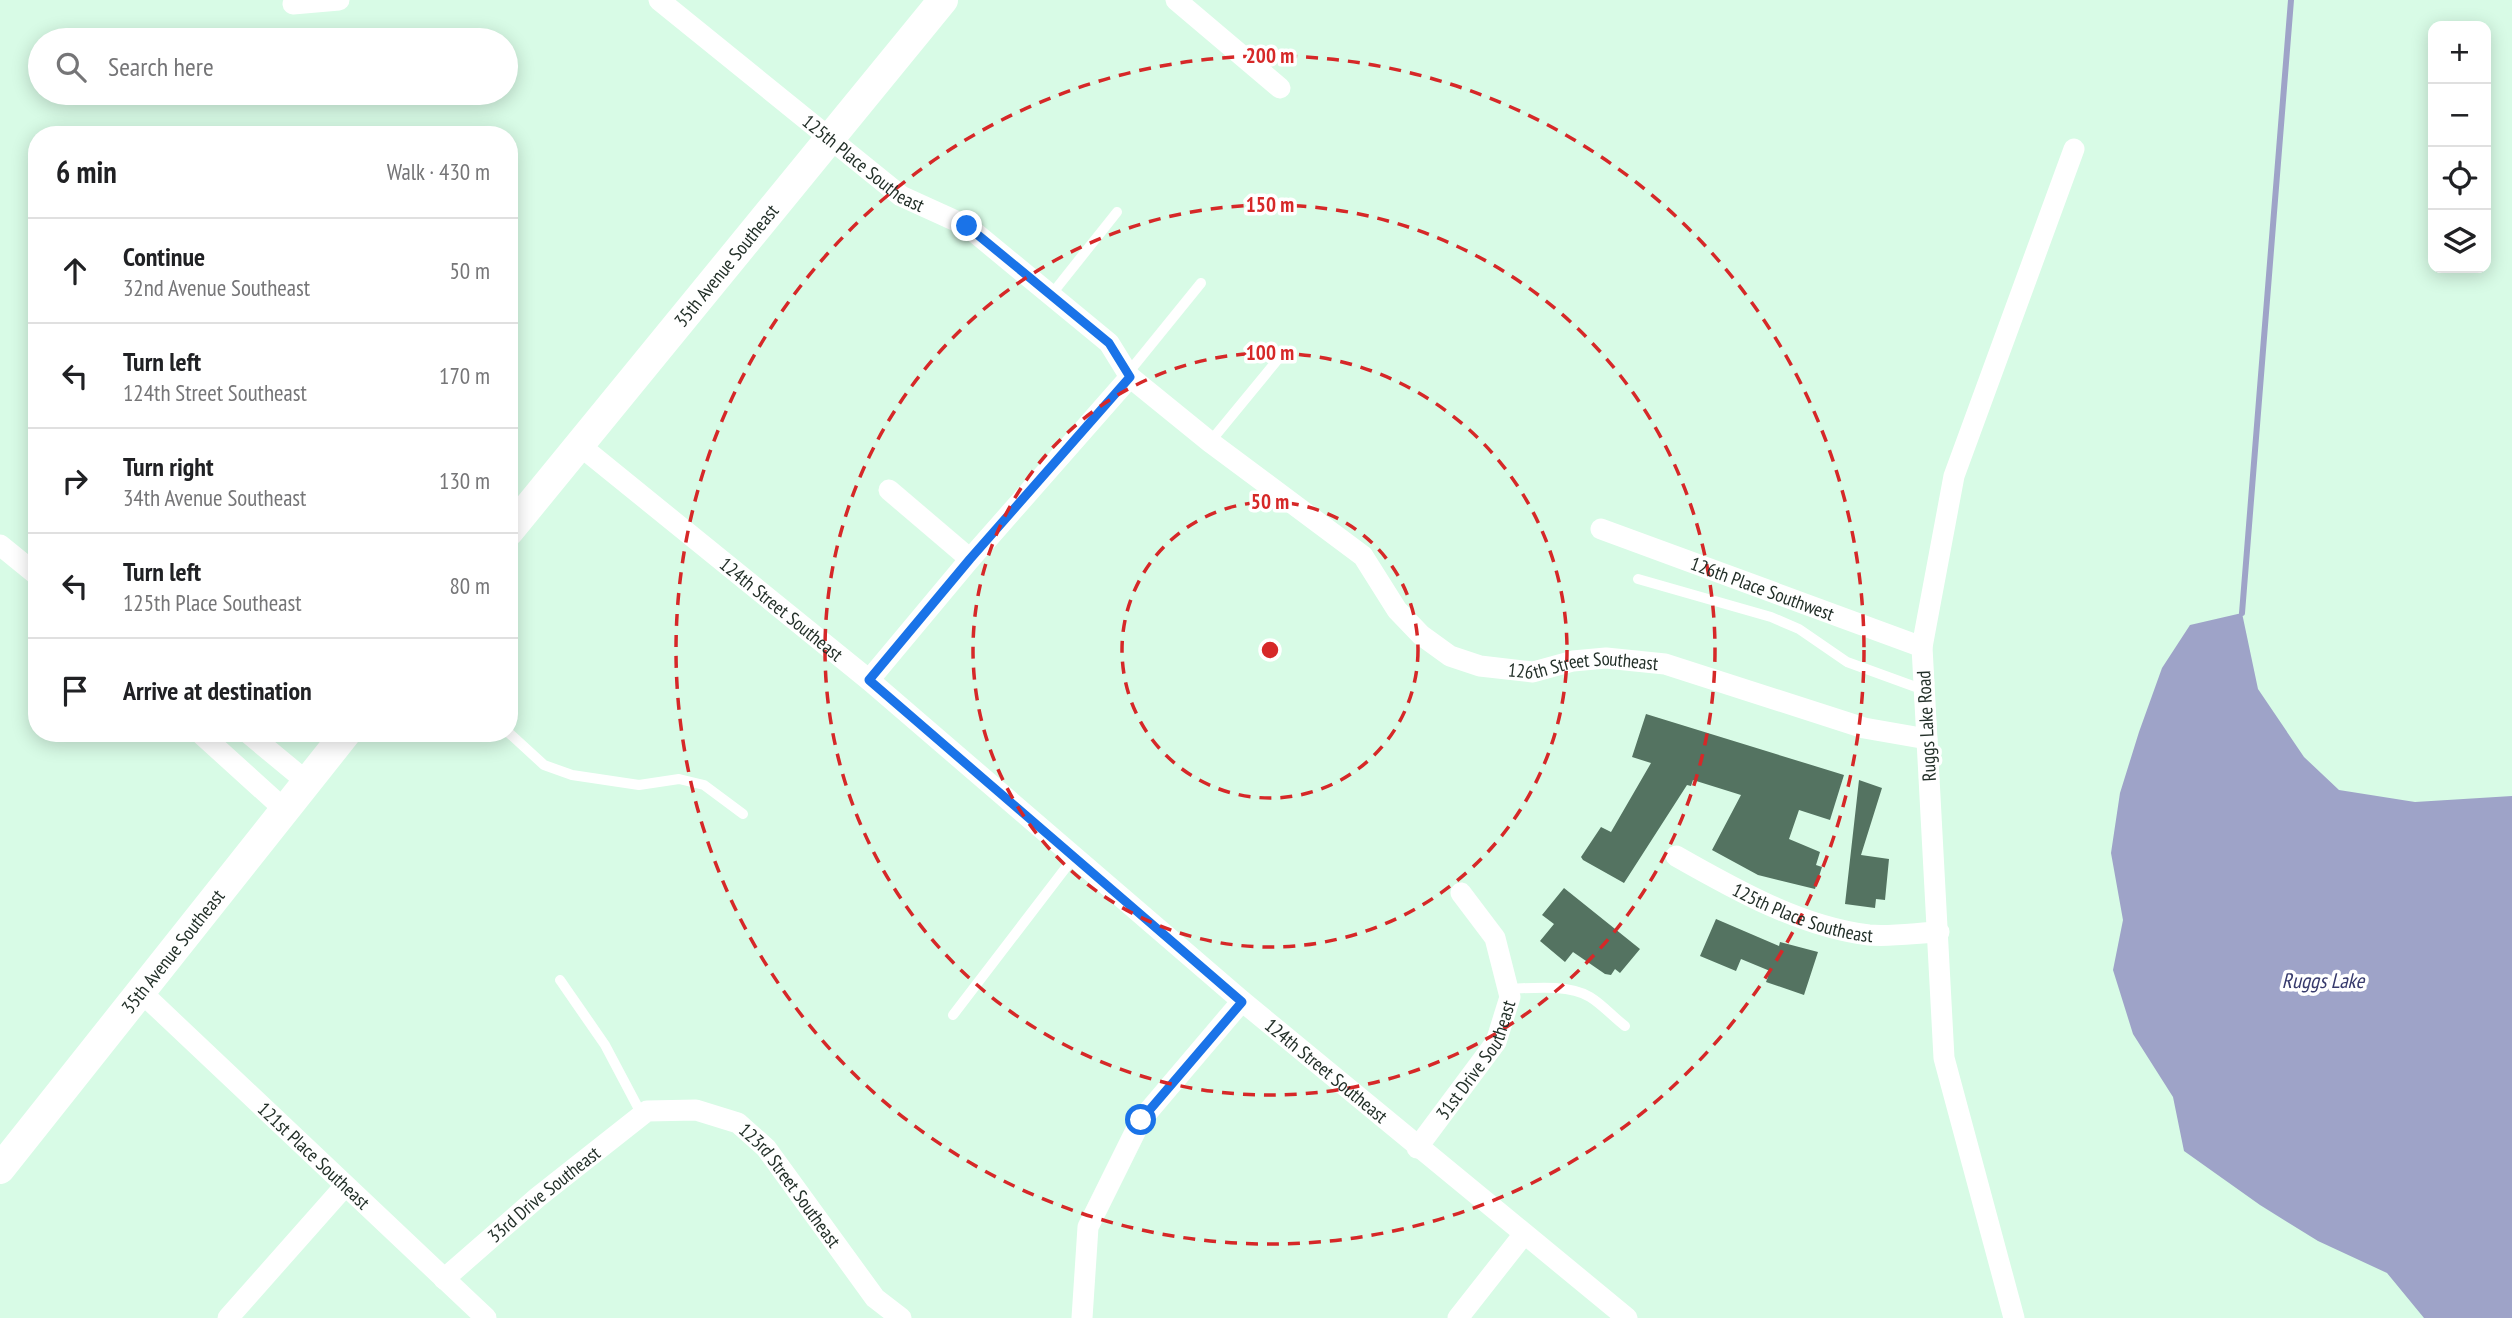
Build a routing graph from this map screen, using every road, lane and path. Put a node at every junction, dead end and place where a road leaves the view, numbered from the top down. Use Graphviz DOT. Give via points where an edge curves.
graph roads {
  1 [pos="339,0"];
  2 [pos="659,0"];
  3 [pos="943,0"];
  4 [pos="1176,0"];
  5 [pos="293,4"];
  6 [pos="1280,88"];
  7 [pos="830,139"];
  8 [pos="2074,149"];
  9 [pos="1117,212"];
  10 [pos="1200,283"];
  11 [pos="1051,295"];
  12 [pos="1279,358"];
  13 [pos="1129,375"];
  14 [pos="1210,442"];
  15 [pos="578,444"];
  16 [pos="889,489"];
  17 [pos="1296,508"];
  18 [pos="518,520"];
  19 [pos="1601,529"];
  20 [pos="0,545"];
  21 [pos="970,559"];
  22 [pos="28,568"];
  23 [pos="1638,579"];
  24 [pos="1922,647"];
  25 [pos="869,680"];
  26 [pos="1924,690"];
  27 [pos="1927,739"];
  28 [pos="518,741"];
  29 [pos="210,742"];
  30 [pos="259,742"];
  31 [pos="339,742"];
  32 [pos="307,782"];
  33 [pos="285,810"];
  34 [pos="743,814"];
  35 [pos="1676,856"];
  36 [pos="1074,857"];
  37 [pos="1461,893"];
  38 [pos="1939,932"];
  39 [pos="560,979"];
  40 [pos="1508,989"];
  41 [pos="141,992"];
  42 [pos="1242,1002"];
  43 [pos="953,1014"];
  44 [pos="1625,1026"];
  45 [pos="645,1113"];
  46 [pos="1417,1148"];
  47 [pos="0,1169"];
  48 [pos="344,1187"];
  49 [pos="1524,1234"];
  50 [pos="444,1279"];
  51 [pos="228,1318"];
  52 [pos="486,1318"];
  53 [pos="901,1318"];
  54 [pos="1082,1318"];
  55 [pos="1458,1318"];
  56 [pos="1627,1318"];
  57 [pos="2014,1318"];
  1 -- 5 [label="street"];
  2 -- 7 [label="street, 125th Place Southeast"];
  3 -- 7 [label="street, 35th Avenue Southeast"];
  4 -- 6 [label="street"];
  7 -- 11 [label="street, 125th Place Southeast" via="901,196 967,226"];
  7 -- 15 [label="street, 35th Avenue Southeast"];
  8 -- 24 [label="street, Ruggs Lake Road" via="1954,476"];
  9 -- 11 [label="lane"];
  10 -- 13 [label="lane"];
  11 -- 13 [label="street, 125th Place Southeast" via="1109,343"];
  12 -- 14 [label="lane"];
  13 -- 14 [label="street, 125th Place Southeast"];
  13 -- 21 [label="street"];
  14 -- 17 [label="street, 125th Place Southeast"];
  15 -- 18 [label="street, 35th Avenue Southeast"];
  15 -- 25 [label="street, 124th Street Southeast"];
  16 -- 21 [label="street"];
  17 -- 27 [label="street, 126th Street Southeast" via="1363,556 1397,610 1420,635 1450,656 1480,666 1533,672 1606,658 1665,664 1864,728"];
  19 -- 24 [label="street, 126th Place Southwest"];
  20 -- 22 [label="street"];
  21 -- 25 [label="street"];
  23 -- 26 [label="lane" via="1771,617 1799,629 1847,662"];
  24 -- 26 [label="street, Ruggs Lake Road"];
  25 -- 36 [label="street, 124th Street Southeast"];
  26 -- 27 [label="street, Ruggs Lake Road"];
  27 -- 38 [label="street, Ruggs Lake Road"];
  28 -- 34 [label="lane" via="544,765 572,775 639,785 679,779 704,785"];
  29 -- 33 [label="street"];
  30 -- 32 [label="street"];
  31 -- 32 [label="street, 35th Avenue Southeast"];
  32 -- 33 [label="street, 35th Avenue Southeast"];
  33 -- 41 [label="street, 35th Avenue Southeast"];
  35 -- 38 [label="street, 125th Place Southeast" via="1738,891 1831,928 1871,935"];
  36 -- 42 [label="street, 124th Street Southeast"];
  36 -- 43 [label="lane"];
  37 -- 40 [label="street, 31st Drive Southeast" via="1495,938"];
  38 -- 57 [label="street, Ruggs Lake Road" via="1944,1058"];
  39 -- 45 [label="lane"];
  40 -- 44 [label="lane" via="1578,992"];
  40 -- 46 [label="street, 31st Drive Southeast" via="1510,997 1496,1042"];
  41 -- 47 [label="street, 35th Avenue Southeast"];
  41 -- 48 [label="street, 121st Place Southeast"];
  42 -- 46 [label="street, 124th Street Southeast"];
  42 -- 54 [label="street" via="1141,1120 1087,1227"];
  45 -- 50 [label="street, 33rd Drive Southeast"];
  45 -- 53 [label="street, 123rd Street Southeast" via="696,1111 738,1123 766,1148 875,1298"];
  46 -- 49 [label="street, 124th Street Southeast"];
  48 -- 50 [label="street, 121st Place Southeast"];
  48 -- 51 [label="street"];
  49 -- 55 [label="street"];
  49 -- 56 [label="street, 124th Street Southeast"];
  50 -- 52 [label="street, 121st Place Southeast"];
}
